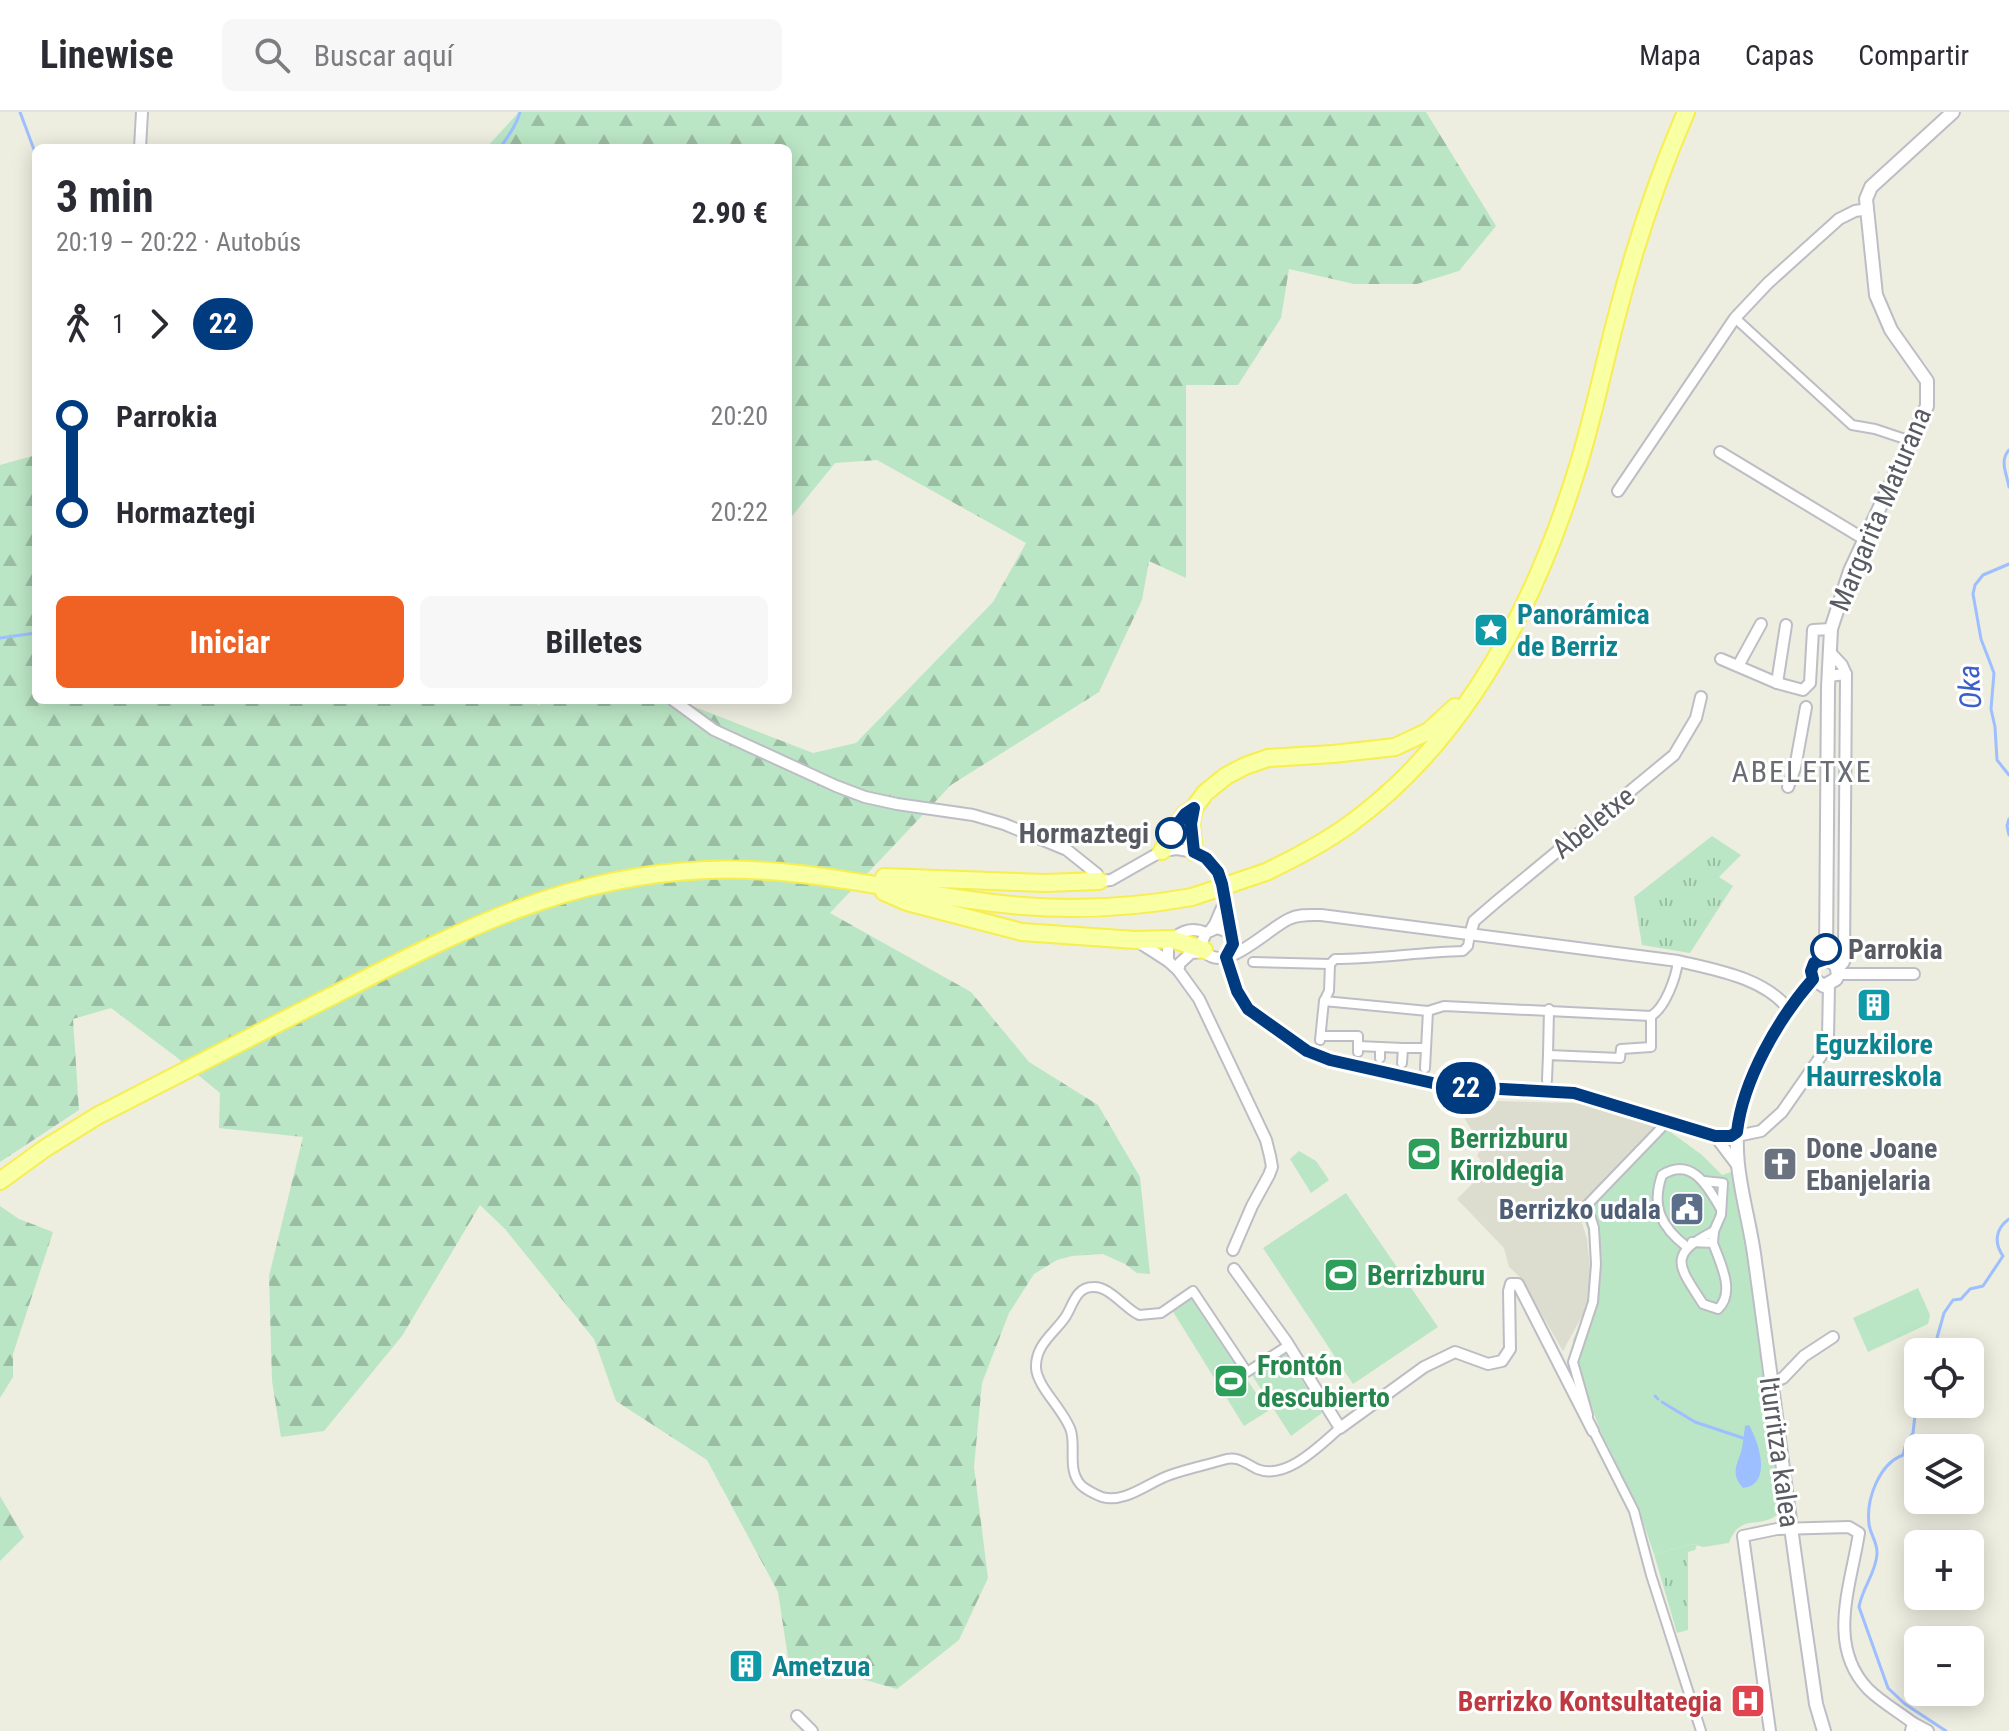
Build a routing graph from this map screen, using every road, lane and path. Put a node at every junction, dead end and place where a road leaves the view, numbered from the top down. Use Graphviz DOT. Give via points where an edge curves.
graph roads {
  1 [pos="142,112"];
  2 [pos="1686,112"];
  3 [pos="1953,112"];
  4 [pos="140,144"];
  5 [pos="1868,209"];
  6 [pos="1735,318"];
  7 [pos="1911,441"];
  8 [pos="1720,452"];
  9 [pos="1618,491"];
  10 [pos="1864,539"];
  11 [pos="1761,624"];
  12 [pos="1786,625"];
  13 [pos="1831,629"];
  14 [pos="1829,651"];
  15 [pos="1721,659"];
  16 [pos="1493,664"];
  17 [pos="1738,666"];
  18 [pos="1846,674"];
  19 [pos="1828,676"];
  20 [pos="1777,683"];
  21 [pos="1701,697"];
  22 [pos="678,704"];
  23 [pos="1806,707"];
  24 [pos="1788,787"];
  25 [pos="1194,808"];
  26 [pos="1162,851"];
  27 [pos="1194,852"];
  28 [pos="823,876"];
  29 [pos="1099,881"];
  30 [pos="860,882"];
  31 [pos="1224,903"];
  32 [pos="1470,935"];
  33 [pos="1232,937"];
  34 [pos="1172,939"];
  35 [pos="1135,940"];
  36 [pos="1206,942"];
  37 [pos="1232,954"];
  38 [pos="1826,959"];
  39 [pos="1168,961"];
  40 [pos="1678,961"];
  41 [pos="1253,962"];
  42 [pos="1330,964"];
  43 [pos="1178,970"];
  44 [pos="1838,971"];
  45 [pos="1914,974"];
  46 [pos="1813,979"];
  47 [pos="1829,985"];
  48 [pos="1771,991"];
  49 [pos="1799,995"];
  50 [pos="1324,1001"];
  51 [pos="1549,1009"];
  52 [pos="1428,1011"];
  53 [pos="1790,1011"];
  54 [pos="1651,1016"];
  55 [pos="1380,1047"];
  56 [pos="1403,1048"];
  57 [pos="1426,1048"];
  58 [pos="1548,1055"];
  59 [pos="1380,1058"];
  60 [pos="1402,1063"];
  61 [pos="1425,1068"];
  62 [pos="1547,1080"];
  63 [pos="1668,1121"];
  64 [pos="1737,1134"];
  65 [pos="1715,1136"];
  66 [pos="1738,1169"];
  67 [pos="0,1181"];
  68 [pos="1704,1181"];
  69 [pos="1721,1209"];
  70 [pos="1714,1231"];
  71 [pos="1713,1243"];
  72 [pos="1690,1244"];
  73 [pos="1233,1250"];
  74 [pos="1234,1269"];
  75 [pos="1833,1337"];
  76 [pos="1289,1345"];
  77 [pos="1771,1383"];
  78 [pos="1340,1428"];
  79 [pos="1593,1431"];
  80 [pos="1791,1529"];
  81 [pos="797,1716"];
  82 [pos="1912,1727"];
  83 [pos="812,1731"];
  84 [pos="1701,1731"];
  85 [pos="1770,1731"];
  86 [pos="1824,1731"];
  87 [pos="1928,1731"];
  1 -- 4 [label="street"];
  2 -- 16 [label="main road" via="1647,213 1557,529"];
  3 -- 5 [label="street" via="1871,187"];
  5 -- 6 [label="street" via="1839,219"];
  5 -- 7 [label="street, Margarita Maturana" via="1876,295 1891,330 1927,381 1927,406"];
  6 -- 7 [label="street" via="1852,425"];
  6 -- 9 [label="street"];
  7 -- 10 [label="street, Margarita Maturana"];
  8 -- 10 [label="street"];
  10 -- 13 [label="street, Margarita Maturana"];
  11 -- 17 [label="street"];
  12 -- 20 [label="street"];
  13 -- 14 [label="street, Margarita Maturana"];
  13 -- 20 [label="street" via="1813,630 1808,687"];
  14 -- 18 [label="street"];
  14 -- 19 [label="street, Margarita Maturana"];
  15 -- 17 [label="street"];
  16 -- 25 [label="main road" via="1444,719 1413,741 1257,761 1217,783"];
  16 -- 30 [label="main road, bridge" via="1439,742 1398,784 1329,838 1266,872 1192,897 1119,908 973,900"];
  17 -- 20 [label="street"];
  18 -- 19 [label="street"];
  18 -- 44 [label="street" via="1844,962"];
  19 -- 38 [label="street, Margarita Maturana"];
  21 -- 32 [label="street, Abeletxe" via="1696,718 1674,755 1474,921"];
  22 -- 29 [label="street" via="714,730 865,797 973,815 1067,850"];
  23 -- 24 [label="street"];
  25 -- 26 [label="main road"];
  25 -- 27 [label="main road"];
  26 -- 27 [label="street"];
  26 -- 29 [label="street" via="1111,880"];
  27 -- 31 [label="street" via="1218,872"];
  28 -- 29 [label="main road"];
  28 -- 30 [label="main road"];
  28 -- 67 [label="main road" via="706,870 651,874 505,912 97,1116"];
  30 -- 35 [label="main road" via="907,902 1022,932"];
  31 -- 33 [label="street"];
  31 -- 36 [label="street"];
  32 -- 37 [label="street" via="1303,915"];
  32 -- 40 [label="street"];
  32 -- 42 [label="street" via="1463,951 1335,959"];
  33 -- 36 [label="street" via="1222,929"];
  33 -- 37 [label="street"];
  34 -- 35 [label="main road"];
  34 -- 36 [label="main road"];
  34 -- 39 [label="street"];
  35 -- 39 [label="street"];
  36 -- 37 [label="street" via="1213,959"];
  36 -- 43 [label="street"];
  37 -- 63 [label="street" via="1235,986 1248,1009 1307,1051 1330,1060 1446,1086 1574,1093"];
  38 -- 44 [label="street"];
  38 -- 46 [label="street" via="1814,963"];
  39 -- 43 [label="street"];
  40 -- 48 [label="street"];
  40 -- 54 [label="street" via="1659,1011"];
  41 -- 42 [label="street"];
  42 -- 50 [label="street"];
  43 -- 73 [label="street" via="1199,999 1270,1156 1269,1175"];
  44 -- 45 [label="street"];
  44 -- 47 [label="street"];
  46 -- 47 [label="street"];
  46 -- 49 [label="street, Iturritza kalea"];
  47 -- 64 [label="street" via="1828,1038 1821,1056 1782,1112 1761,1131"];
  48 -- 49 [label="street"];
  48 -- 53 [label="street"];
  49 -- 53 [label="street, Iturritza kalea"];
  50 -- 52 [label="street"];
  50 -- 55 [label="street" via="1321,1038 1358,1036 1358,1049"];
  51 -- 52 [label="street" via="1444,1006"];
  51 -- 54 [label="street"];
  51 -- 58 [label="street"];
  52 -- 57 [label="street"];
  53 -- 64 [label="street, Iturritza kalea" via="1756,1065"];
  54 -- 58 [label="street" via="1651,1047 1621,1049 1620,1058"];
  55 -- 56 [label="street"];
  55 -- 59 [label="street"];
  56 -- 57 [label="street"];
  56 -- 60 [label="street"];
  57 -- 61 [label="street"];
  58 -- 62 [label="street"];
  63 -- 65 [label="street"];
  63 -- 79 [label="street" via="1587,1205 1594,1228 1593,1302 1573,1362"];
  64 -- 65 [label="street"];
  64 -- 66 [label="street, Iturritza kalea"];
  65 -- 66 [label="street"];
  66 -- 77 [label="street, Iturritza kalea"];
  68 -- 69 [label="street"];
  68 -- 69 [label="street" via="1723,1183"];
  68 -- 72 [label="street" via="1679,1168 1662,1175 1656,1191 1657,1209 1672,1236"];
  69 -- 70 [label="street"];
  70 -- 71 [label="street"];
  70 -- 72 [label="street"];
  71 -- 72 [label="street"];
  71 -- 72 [label="street" via="1727,1291 1718,1309 1703,1304 1687,1280 1682,1252"];
  74 -- 76 [label="street"];
  75 -- 77 [label="street"];
  76 -- 78 [label="street"];
  76 -- 78 [label="street" via="1247,1372 1193,1291 1161,1313 1139,1315 1095,1286 1073,1300 1050,1331 1036,1368 1072,1433 1073,1469 1080,1484 1111,1499 1228,1458 1275,1472"];
  77 -- 80 [label="street, Iturritza kalea"];
  78 -- 79 [label="street" via="1424,1367 1455,1352 1488,1364 1502,1361 1510,1349 1509,1291 1511,1284 1518,1284"];
  79 -- 84 [label="street" via="1634,1511"];
  80 -- 82 [label="street" via="1849,1527 1859,1533 1844,1611 1848,1661 1870,1691"];
  80 -- 85 [label="street" via="1743,1536"];
  80 -- 86 [label="street, Iturritza kalea"];
  81 -- 83 [label="street"];
  82 -- 87 [label="street"];
}
